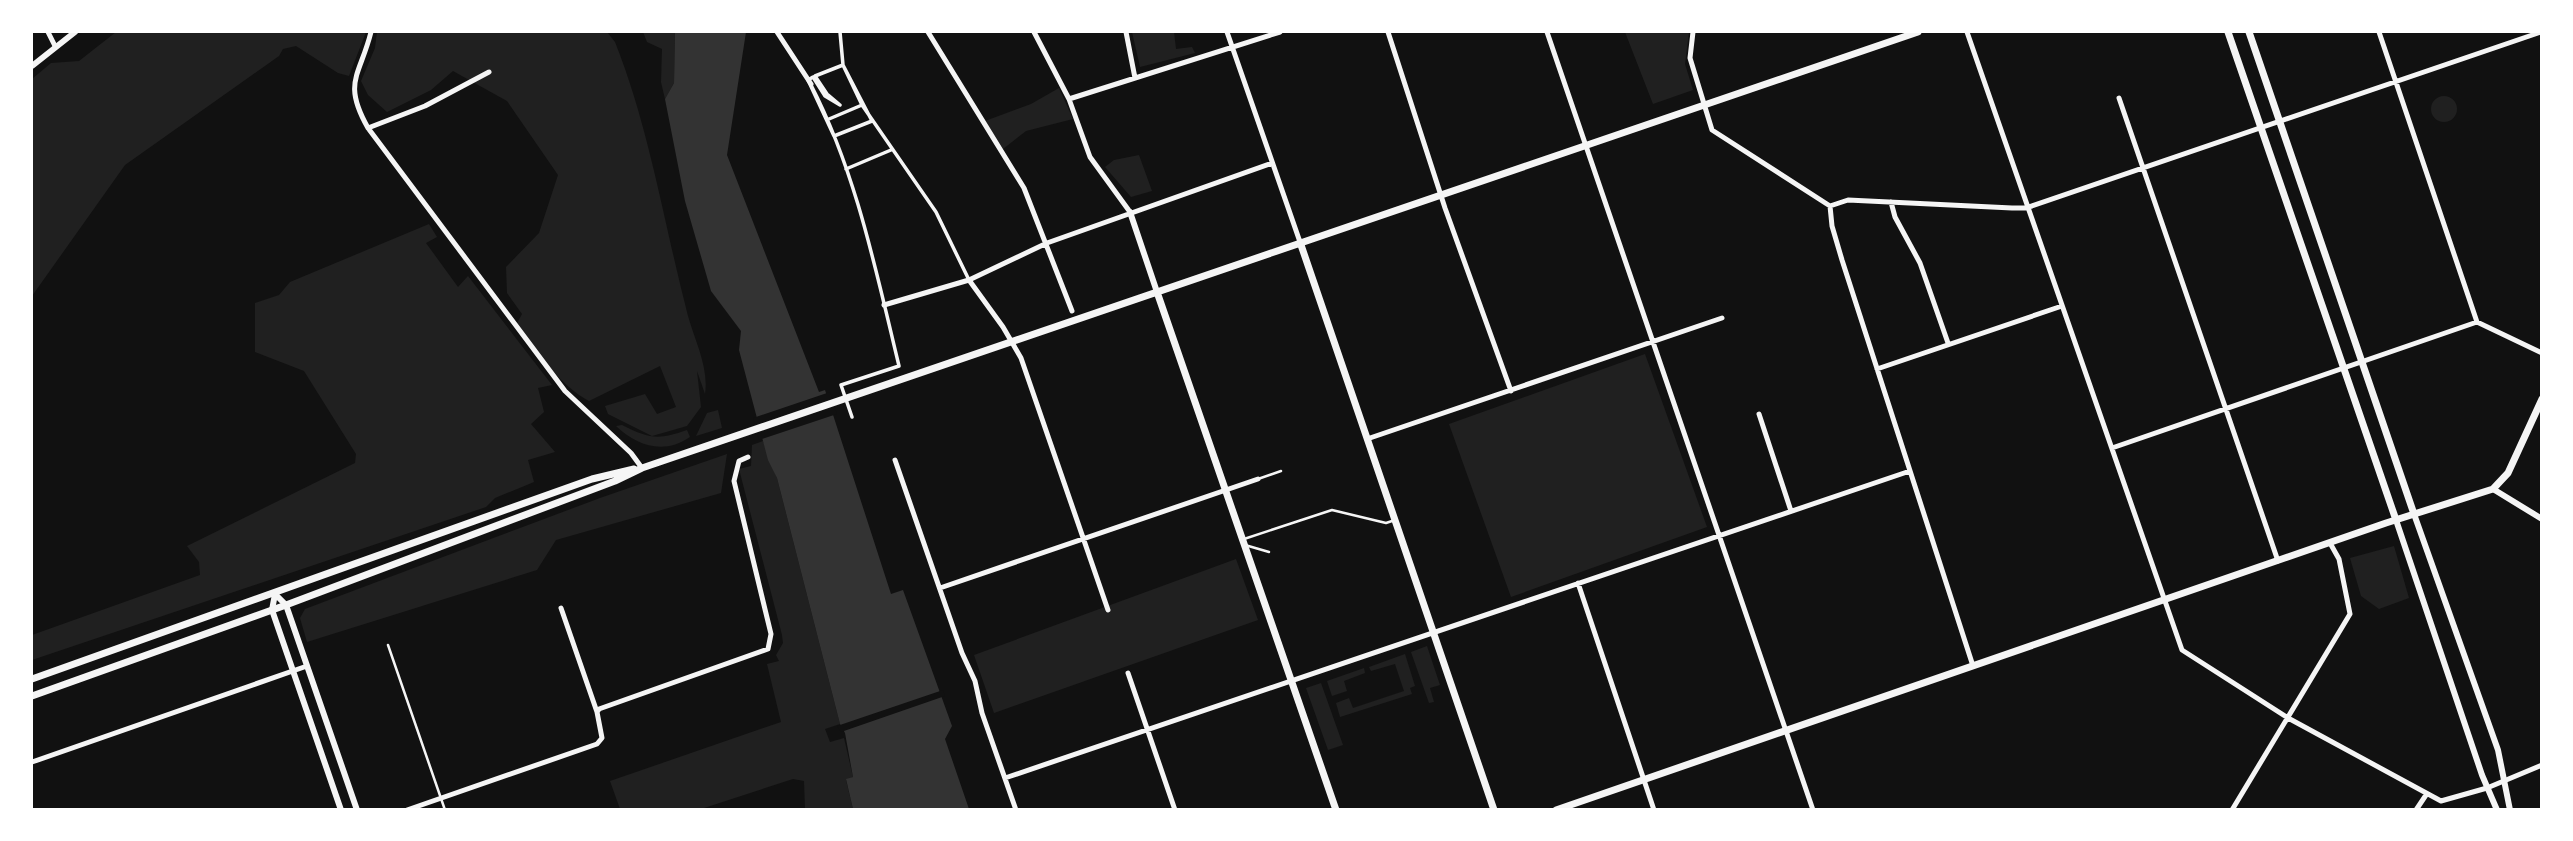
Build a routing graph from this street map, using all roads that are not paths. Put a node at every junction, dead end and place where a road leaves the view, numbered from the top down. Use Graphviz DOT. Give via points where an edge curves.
graph roads {
  1 [pos="48,32"];
  2 [pos="75,32"];
  3 [pos="371,32"];
  4 [pos="777,32"];
  5 [pos="840,32"];
  6 [pos="928,32"];
  7 [pos="1034,32"];
  8 [pos="1126,32"];
  9 [pos="1227,32"];
  10 [pos="1280,32"];
  11 [pos="1388,32"];
  12 [pos="1547,32"];
  13 [pos="1693,32"];
  14 [pos="1918,32"];
  15 [pos="1967,32"];
  16 [pos="2228,32"];
  17 [pos="2249,32"];
  18 [pos="2379,32"];
  19 [pos="2541,32"];
  20 [pos="55,46"];
  21 [pos="1233,48"];
  22 [pos="844,65"];
  23 [pos="32,66"];
  24 [pos="489,72"];
  25 [pos="1135,78"];
  26 [pos="808,80"];
  27 [pos="2396,81"];
  28 [pos="2119,98"];
  29 [pos="1069,99"];
  30 [pos="862,105"];
  31 [pos="1704,106"];
  32 [pos="828,119"];
  33 [pos="872,121"];
  34 [pos="2278,122"];
  35 [pos="368,128"];
  36 [pos="2260,128"];
  37 [pos="834,136"];
  38 [pos="1586,146"];
  39 [pos="891,150"];
  40 [pos="1272,163"];
  41 [pos="2144,168"];
  42 [pos="846,169"];
  43 [pos="1442,195"];
  44 [pos="1891,202"];
  45 [pos="1830,206"];
  46 [pos="2026,208"];
  47 [pos="1130,212"];
  48 [pos="1300,242"];
  49 [pos="1047,243"];
  50 [pos="969,279"];
  51 [pos="1157,292"];
  52 [pos="884,304"];
  53 [pos="2062,306"];
  54 [pos="1072,311"];
  55 [pos="1722,318"];
  56 [pos="2477,322"];
  57 [pos="1654,342"];
  58 [pos="1013,343"];
  59 [pos="1948,343"];
  60 [pos="2542,353"];
  61 [pos="2360,363"];
  62 [pos="1877,369"];
  63 [pos="2342,369"];
  64 [pos="1511,391"];
  65 [pos="2542,399"];
  66 [pos="2227,408"];
  67 [pos="1759,414"];
  68 [pos="852,417"];
  69 [pos="1367,439"];
  70 [pos="2112,448"];
  71 [pos="748,457"];
  72 [pos="895,460"];
  73 [pos="642,468"];
  74 [pos="1281,471"];
  75 [pos="1910,471"];
  76 [pos="1258,479"];
  77 [pos="1226,489"];
  78 [pos="2493,489"];
  79 [pos="1791,511"];
  80 [pos="2414,514"];
  81 [pos="2542,519"];
  82 [pos="1395,520"];
  83 [pos="2396,520"];
  84 [pos="1719,534"];
  85 [pos="1084,538"];
  86 [pos="1244,542"];
  87 [pos="2330,543"];
  88 [pos="1269,552"];
  89 [pos="2278,561"];
  90 [pos="1577,583"];
  91 [pos="940,588"];
  92 [pos="275,594"];
  93 [pos="2163,601"];
  94 [pos="286,606"];
  95 [pos="561,608"];
  96 [pos="272,610"];
  97 [pos="1108,610"];
  98 [pos="1434,632"];
  99 [pos="388,645"];
  100 [pos="307,666"];
  101 [pos="1973,667"];
  102 [pos="293,671"];
  103 [pos="1128,673"];
  104 [pos="32,679"];
  105 [pos="1293,681"];
  106 [pos="32,696"];
  107 [pos="597,712"];
  108 [pos="2288,718"];
  109 [pos="1148,730"];
  110 [pos="1787,731"];
  111 [pos="32,762"];
  112 [pos="2542,765"];
  113 [pos="1005,778"];
  114 [pos="1644,779"];
  115 [pos="2505,780"];
  116 [pos="2487,788"];
  117 [pos="2426,795"];
  118 [pos="440,798"];
  119 [pos="341,810"];
  120 [pos="357,810"];
  121 [pos="407,810"];
  122 [pos="445,810"];
  123 [pos="1016,810"];
  124 [pos="1175,810"];
  125 [pos="1336,810"];
  126 [pos="1494,810"];
  127 [pos="1556,810"];
  128 [pos="1654,810"];
  129 [pos="1813,810"];
  130 [pos="2232,810"];
  131 [pos="2416,810"];
  132 [pos="2497,810"];
  133 [pos="2511,810"];
  1 -- 20 [label="street"];
  2 -- 20 [label="street"];
  3 -- 35 [label="street" via="354,85 357,108"];
  4 -- 26 [label="street"];
  5 -- 22 [label="street"];
  6 -- 49 [label="street" via="1024,188"];
  7 -- 29 [label="street"];
  8 -- 25 [label="street"];
  9 -- 21 [label="street"];
  10 -- 21 [label="street"];
  11 -- 43 [label="street"];
  12 -- 38 [label="street"];
  13 -- 31 [label="street" via="1690,58"];
  14 -- 31 [label="main road"];
  15 -- 46 [label="street"];
  16 -- 36 [label="main road"];
  17 -- 34 [label="main road"];
  18 -- 27 [label="street"];
  19 -- 27 [label="street"];
  20 -- 23 [label="street"];
  21 -- 25 [label="street"];
  21 -- 40 [label="street"];
  22 -- 26 [label="street" via="815,76 840,105 825,96 813,77"];
  22 -- 30 [label="street"];
  24 -- 35 [label="street" via="425,106"];
  25 -- 29 [label="street"];
  26 -- 32 [label="street"];
  27 -- 34 [label="street"];
  27 -- 56 [label="street"];
  28 -- 41 [label="street"];
  29 -- 47 [label="street" via="1090,157"];
  30 -- 32 [label="street"];
  30 -- 33 [label="street"];
  31 -- 38 [label="main road"];
  31 -- 45 [label="street" via="1712,130"];
  32 -- 37 [label="street"];
  33 -- 37 [label="street"];
  33 -- 39 [label="street"];
  34 -- 36 [label="street"];
  34 -- 61 [label="main road"];
  35 -- 73 [label="street" via="565,391"];
  36 -- 41 [label="street"];
  36 -- 63 [label="main road"];
  37 -- 42 [label="street"];
  38 -- 43 [label="main road"];
  38 -- 57 [label="street"];
  39 -- 42 [label="street"];
  39 -- 50 [label="street" via="936,212"];
  40 -- 47 [label="street"];
  40 -- 48 [label="street"];
  41 -- 46 [label="street"];
  41 -- 66 [label="street"];
  42 -- 52 [label="street"];
  43 -- 48 [label="main road"];
  43 -- 64 [label="street"];
  44 -- 45 [label="street" via="1848,200"];
  44 -- 46 [label="street"];
  44 -- 59 [label="street" via="1920,263"];
  45 -- 62 [label="street" via="1832,226"];
  46 -- 53 [label="street"];
  47 -- 49 [label="street"];
  47 -- 51 [label="street"];
  48 -- 51 [label="main road"];
  48 -- 69 [label="main road"];
  49 -- 50 [label="street"];
  49 -- 54 [label="street"];
  50 -- 52 [label="street"];
  50 -- 58 [label="street"];
  51 -- 58 [label="main road"];
  51 -- 77 [label="main road"];
  52 -- 68 [label="street" via="899,366 842,385"];
  53 -- 59 [label="street"];
  53 -- 70 [label="street"];
  55 -- 57 [label="street"];
  56 -- 60 [label="street"];
  56 -- 61 [label="street"];
  57 -- 64 [label="street"];
  57 -- 84 [label="street"];
  58 -- 73 [label="main road"];
  58 -- 85 [label="street"];
  59 -- 62 [label="street"];
  61 -- 63 [label="street"];
  61 -- 80 [label="main road"];
  62 -- 75 [label="street"];
  63 -- 66 [label="street"];
  63 -- 83 [label="main road"];
  64 -- 69 [label="street"];
  65 -- 78 [label="main road" via="2508,473"];
  66 -- 70 [label="street"];
  66 -- 89 [label="street"];
  67 -- 79 [label="street"];
  69 -- 82 [label="main road"];
  70 -- 93 [label="street"];
  71 -- 107 [label="street" via="739,461 734,481 771,634 768,649"];
  72 -- 91 [label="street"];
  73 -- 92 [label="main road" via="612,472"];
  73 -- 94 [label="main road"];
  74 -- 76 [label="lane"];
  75 -- 79 [label="street"];
  75 -- 101 [label="street"];
  76 -- 77 [label="street"];
  77 -- 85 [label="street"];
  77 -- 86 [label="main road"];
  78 -- 80 [label="main road"];
  78 -- 81 [label="street"];
  79 -- 84 [label="street"];
  80 -- 83 [label="main road"];
  80 -- 115 [label="street"];
  82 -- 86 [label="lane" via="1386,523 1332,510"];
  82 -- 98 [label="main road"];
  83 -- 87 [label="main road"];
  83 -- 116 [label="street"];
  84 -- 90 [label="street"];
  84 -- 110 [label="street"];
  85 -- 91 [label="street"];
  85 -- 97 [label="street"];
  86 -- 88 [label="lane"];
  86 -- 105 [label="main road"];
  87 -- 89 [label="main road"];
  87 -- 108 [label="street" via="2339,559 2350,614"];
  89 -- 93 [label="main road"];
  90 -- 98 [label="street"];
  90 -- 114 [label="street"];
  91 -- 113 [label="street"];
  92 -- 94 [label="street"];
  92 -- 96 [label="street"];
  92 -- 104 [label="main road"];
  93 -- 101 [label="main road"];
  93 -- 108 [label="street" via="2182,650"];
  94 -- 96 [label="main road"];
  94 -- 100 [label="street"];
  95 -- 107 [label="street"];
  96 -- 102 [label="street"];
  96 -- 106 [label="main road"];
  98 -- 105 [label="street"];
  98 -- 126 [label="main road"];
  99 -- 118 [label="lane"];
  100 -- 102 [label="street"];
  100 -- 120 [label="street"];
  101 -- 110 [label="main road"];
  102 -- 111 [label="street"];
  102 -- 119 [label="street"];
  103 -- 109 [label="street"];
  105 -- 109 [label="street"];
  105 -- 125 [label="main road"];
  107 -- 118 [label="street" via="603,738 597,744"];
  108 -- 117 [label="street"];
  108 -- 130 [label="street"];
  109 -- 113 [label="street"];
  109 -- 124 [label="street"];
  110 -- 114 [label="main road"];
  110 -- 129 [label="street"];
  112 -- 115 [label="street"];
  113 -- 123 [label="street"];
  114 -- 127 [label="main road"];
  114 -- 128 [label="street"];
  115 -- 116 [label="street"];
  115 -- 133 [label="street"];
  116 -- 117 [label="street" via="2450,801"];
  116 -- 132 [label="street"];
  117 -- 131 [label="street"];
  118 -- 121 [label="street"];
  118 -- 122 [label="lane"];
}
